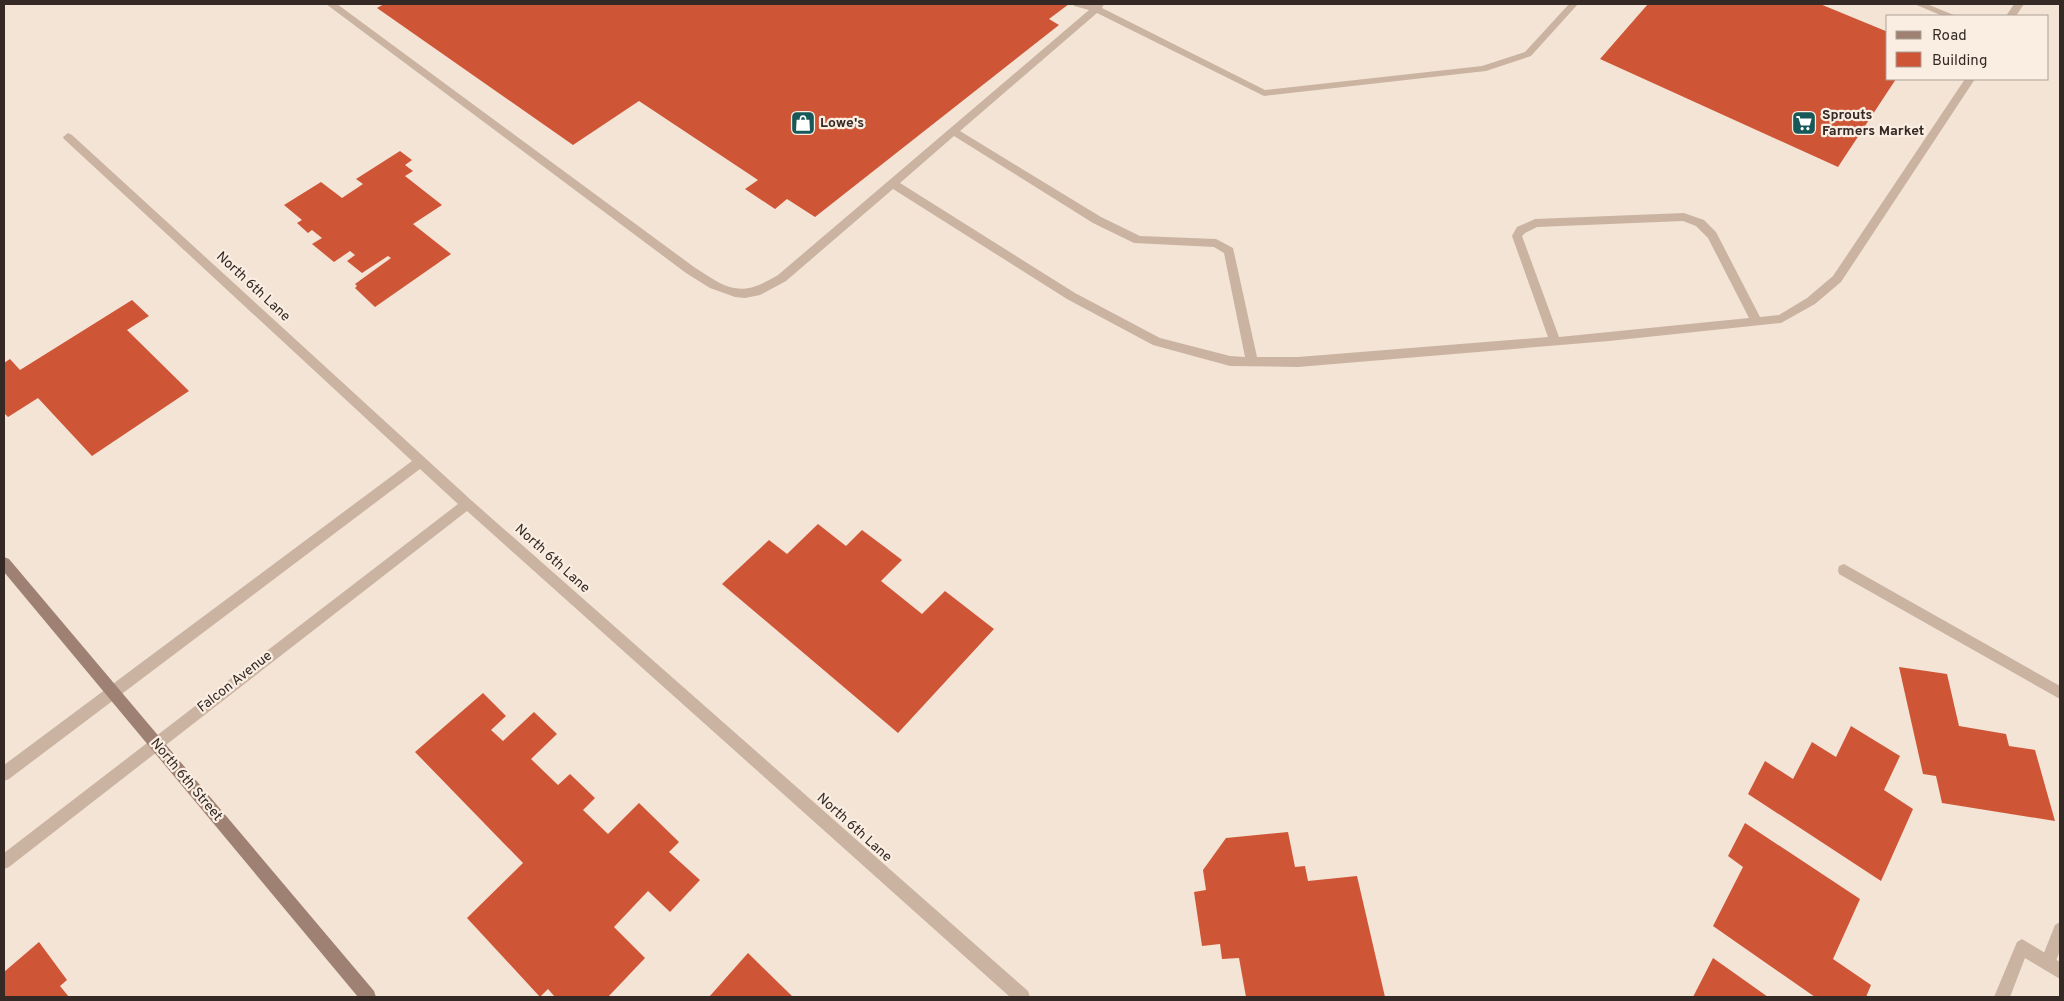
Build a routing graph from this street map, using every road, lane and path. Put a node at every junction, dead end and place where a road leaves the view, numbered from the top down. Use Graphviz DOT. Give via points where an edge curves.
graph roads {
  1 [pos="331,4"];
  2 [pos="1077,4"];
  3 [pos="1574,4"];
  4 [pos="1919,4"];
  5 [pos="2019,4"];
  6 [pos="1098,6"];
  7 [pos="1948,15"];
  8 [pos="2012,15"];
  9 [pos="1969,80"];
  10 [pos="953,131"];
  11 [pos="68,137"];
  12 [pos="892,183"];
  13 [pos="1756,321"];
  14 [pos="1555,341"];
  15 [pos="1252,362"];
  16 [pos="420,461"];
  17 [pos="467,504"];
  18 [pos="4,563"];
  19 [pos="1844,570"];
  20 [pos="112,692"];
  21 [pos="2060,693"];
  22 [pos="155,744"];
  23 [pos="4,774"];
  24 [pos="4,862"];
  25 [pos="2060,930"];
  26 [pos="2054,967"];
  27 [pos="368,997"];
  28 [pos="1022,997"];
  29 [pos="2002,997"];
  1 -- 12 [label="street" via="721,290 738,295 764,290"];
  2 -- 6 [label="street"];
  3 -- 6 [label="street" via="1528,54 1483,69 1264,93"];
  4 -- 7 [label="street"];
  5 -- 8 [label="street"];
  6 -- 10 [label="street"];
  9 -- 13 [label="street" via="1837,279 1781,319"];
  10 -- 12 [label="street"];
  10 -- 15 [label="street" via="1097,220 1138,240 1216,243 1229,251"];
  11 -- 16 [label="street, North 6th Lane"];
  12 -- 15 [label="street" via="1071,296 1157,342 1230,361"];
  13 -- 14 [label="street"];
  13 -- 14 [label="street" via="1712,236 1700,223 1684,217 1535,223 1520,230 1517,236"];
  14 -- 15 [label="street" via="1298,362"];
  16 -- 17 [label="street, North 6th Lane"];
  16 -- 20 [label="street"];
  17 -- 22 [label="street, Falcon Avenue"];
  17 -- 28 [label="street, North 6th Lane"];
  18 -- 20 [label="street, North 6th Street"];
  19 -- 21 [label="street"];
  20 -- 22 [label="street, North 6th Street"];
  20 -- 23 [label="street"];
  22 -- 24 [label="street, Falcon Avenue"];
  22 -- 27 [label="street, North 6th Street"];
  25 -- 26 [label="street"];
  26 -- 29 [label="street" via="2022,947"];
}
